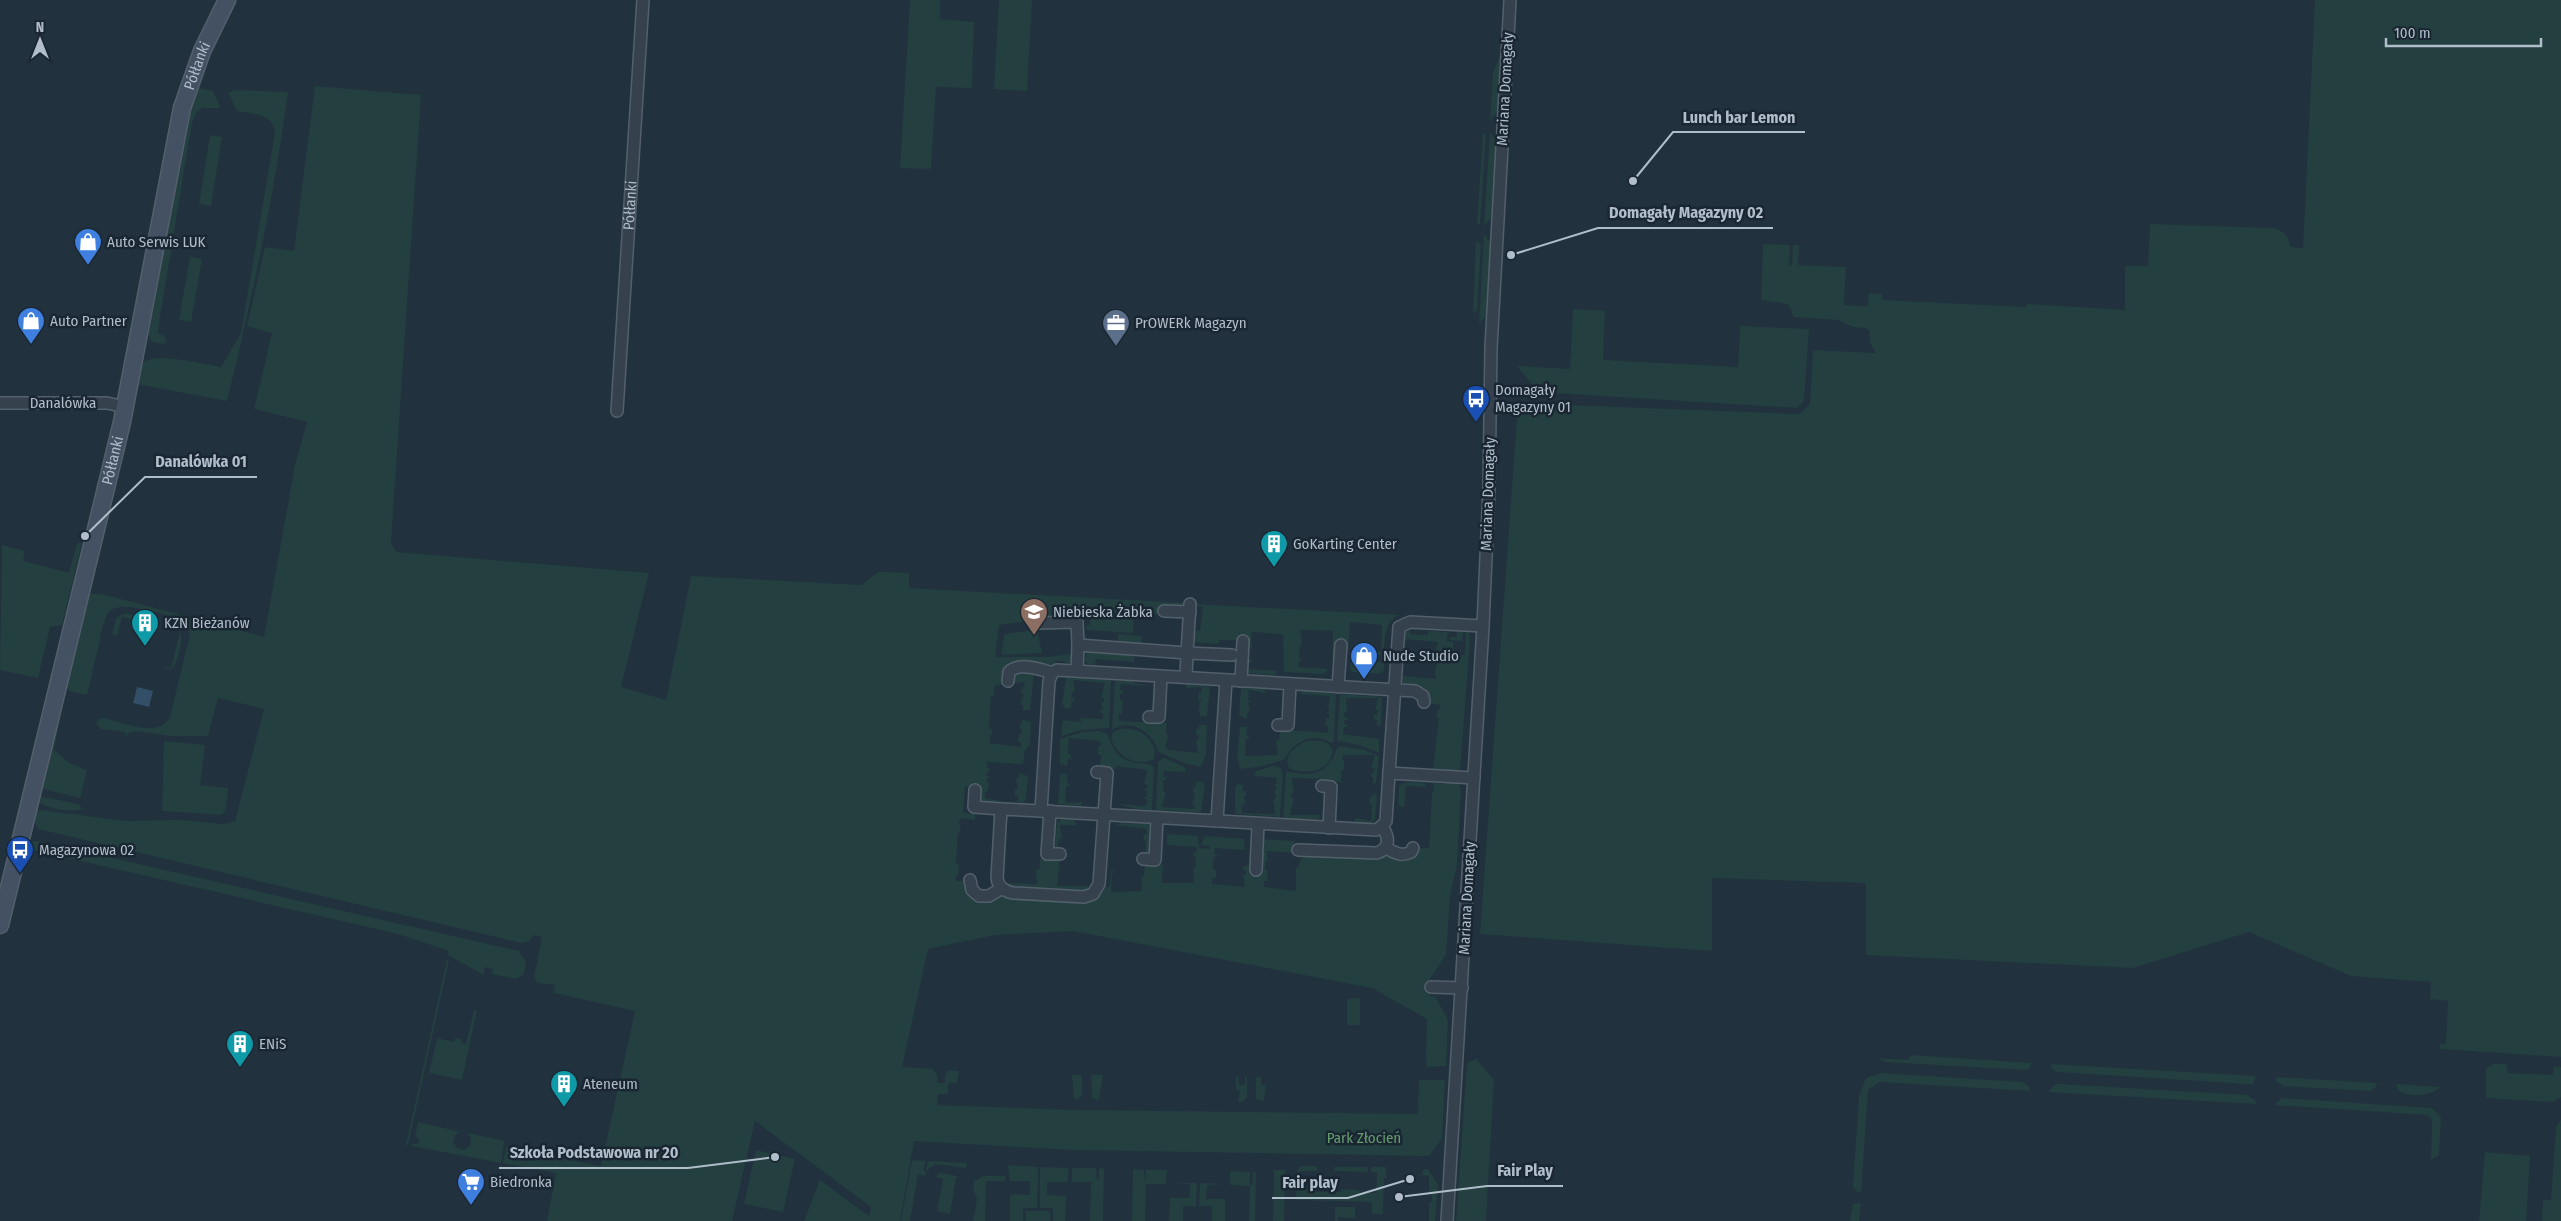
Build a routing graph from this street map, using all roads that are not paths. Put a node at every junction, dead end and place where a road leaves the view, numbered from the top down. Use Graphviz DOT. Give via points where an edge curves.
graph roads {
  1 [pos="227,0"];
  2 [pos="643,0"];
  3 [pos="1510,0"];
  4 [pos="0,403"];
  5 [pos="125,407"];
  6 [pos="617,411"];
  7 [pos="1164,610"];
  8 [pos="1038,623"];
  9 [pos="1482,626"];
  10 [pos="1243,641"];
  11 [pos="1078,645"];
  12 [pos="1341,645"];
  13 [pos="1187,652"];
  14 [pos="1232,656"];
  15 [pos="1076,670"];
  16 [pos="1052,673"];
  17 [pos="1161,676"];
  18 [pos="1186,678"];
  19 [pos="1226,680"];
  20 [pos="1008,681"];
  21 [pos="1240,681"];
  22 [pos="1290,684"];
  23 [pos="1338,687"];
  24 [pos="1394,690"];
  25 [pos="1424,702"];
  26 [pos="1159,717"];
  27 [pos="1288,725"];
  28 [pos="1107,773"];
  29 [pos="1389,773"];
  30 [pos="1474,778"];
  31 [pos="1332,787"];
  32 [pos="975,790"];
  33 [pos="1001,809"];
  34 [pos="1046,811"];
  35 [pos="1104,814"];
  36 [pos="1157,818"];
  37 [pos="1218,821"];
  38 [pos="1258,824"];
  39 [pos="1382,826"];
  40 [pos="1329,828"];
  41 [pos="1386,848"];
  42 [pos="1413,848"];
  43 [pos="1298,850"];
  44 [pos="1060,854"];
  45 [pos="1143,859"];
  46 [pos="1256,870"];
  47 [pos="970,880"];
  48 [pos="1002,888"];
  49 [pos="3,901"];
  50 [pos="0,925"];
  51 [pos="1431,987"];
  52 [pos="1462,988"];
  53 [pos="1447,1221"];
  1 -- 5 [label="street, Półłanki" via="202,51 184,101"];
  2 -- 6 [label="street, Półłanki"];
  3 -- 9 [label="street, Mariana Domagały" via="1492,330 1490,488"];
  4 -- 5 [label="street, Danalówka" via="107,403"];
  5 -- 49 [label="street, Półłanki"];
  7 -- 13 [label="street" via="1190,608"];
  8 -- 11 [label="street" via="1080,622"];
  9 -- 24 [label="street" via="1412,622 1401,625 1397,633"];
  9 -- 30 [label="street, Mariana Domagały"];
  10 -- 21 [label="street"];
  11 -- 13 [label="street"];
  11 -- 15 [label="street"];
  12 -- 23 [label="street"];
  13 -- 14 [label="street"];
  13 -- 18 [label="street"];
  15 -- 16 [label="street"];
  15 -- 17 [label="street"];
  16 -- 20 [label="street" via="1035,668 1015,668 1009,672"];
  16 -- 34 [label="street" via="1048,681"];
  17 -- 18 [label="street"];
  17 -- 26 [label="street"];
  18 -- 19 [label="street"];
  19 -- 21 [label="street"];
  19 -- 37 [label="street"];
  21 -- 22 [label="street"];
  22 -- 23 [label="street"];
  22 -- 27 [label="street"];
  23 -- 24 [label="street"];
  24 -- 25 [label="street" via="1418,692"];
  24 -- 29 [label="street"];
  28 -- 35 [label="street"];
  29 -- 30 [label="street"];
  29 -- 39 [label="street" via="1386,819"];
  30 -- 52 [label="street, Mariana Domagały"];
  31 -- 40 [label="street"];
  32 -- 33 [label="street" via="974,807"];
  33 -- 34 [label="street"];
  33 -- 48 [label="street" via="997,878"];
  34 -- 35 [label="street"];
  34 -- 44 [label="street" via="1042,853"];
  35 -- 36 [label="street"];
  35 -- 48 [label="street" via="1099,884 1093,894 1084,897 1022,893"];
  36 -- 37 [label="street"];
  36 -- 45 [label="street" via="1154,860"];
  37 -- 38 [label="street"];
  38 -- 40 [label="street"];
  38 -- 46 [label="street"];
  39 -- 40 [label="street" via="1373,830"];
  39 -- 41 [label="street" via="1388,839"];
  41 -- 42 [label="street" via="1406,854"];
  41 -- 43 [label="street" via="1377,853"];
  47 -- 48 [label="street" via="972,890 979,896 989,896"];
  49 -- 50 [label="street, Półłanki"];
  51 -- 52 [label="street"];
  52 -- 53 [label="street, Mariana Domagały"];
}
